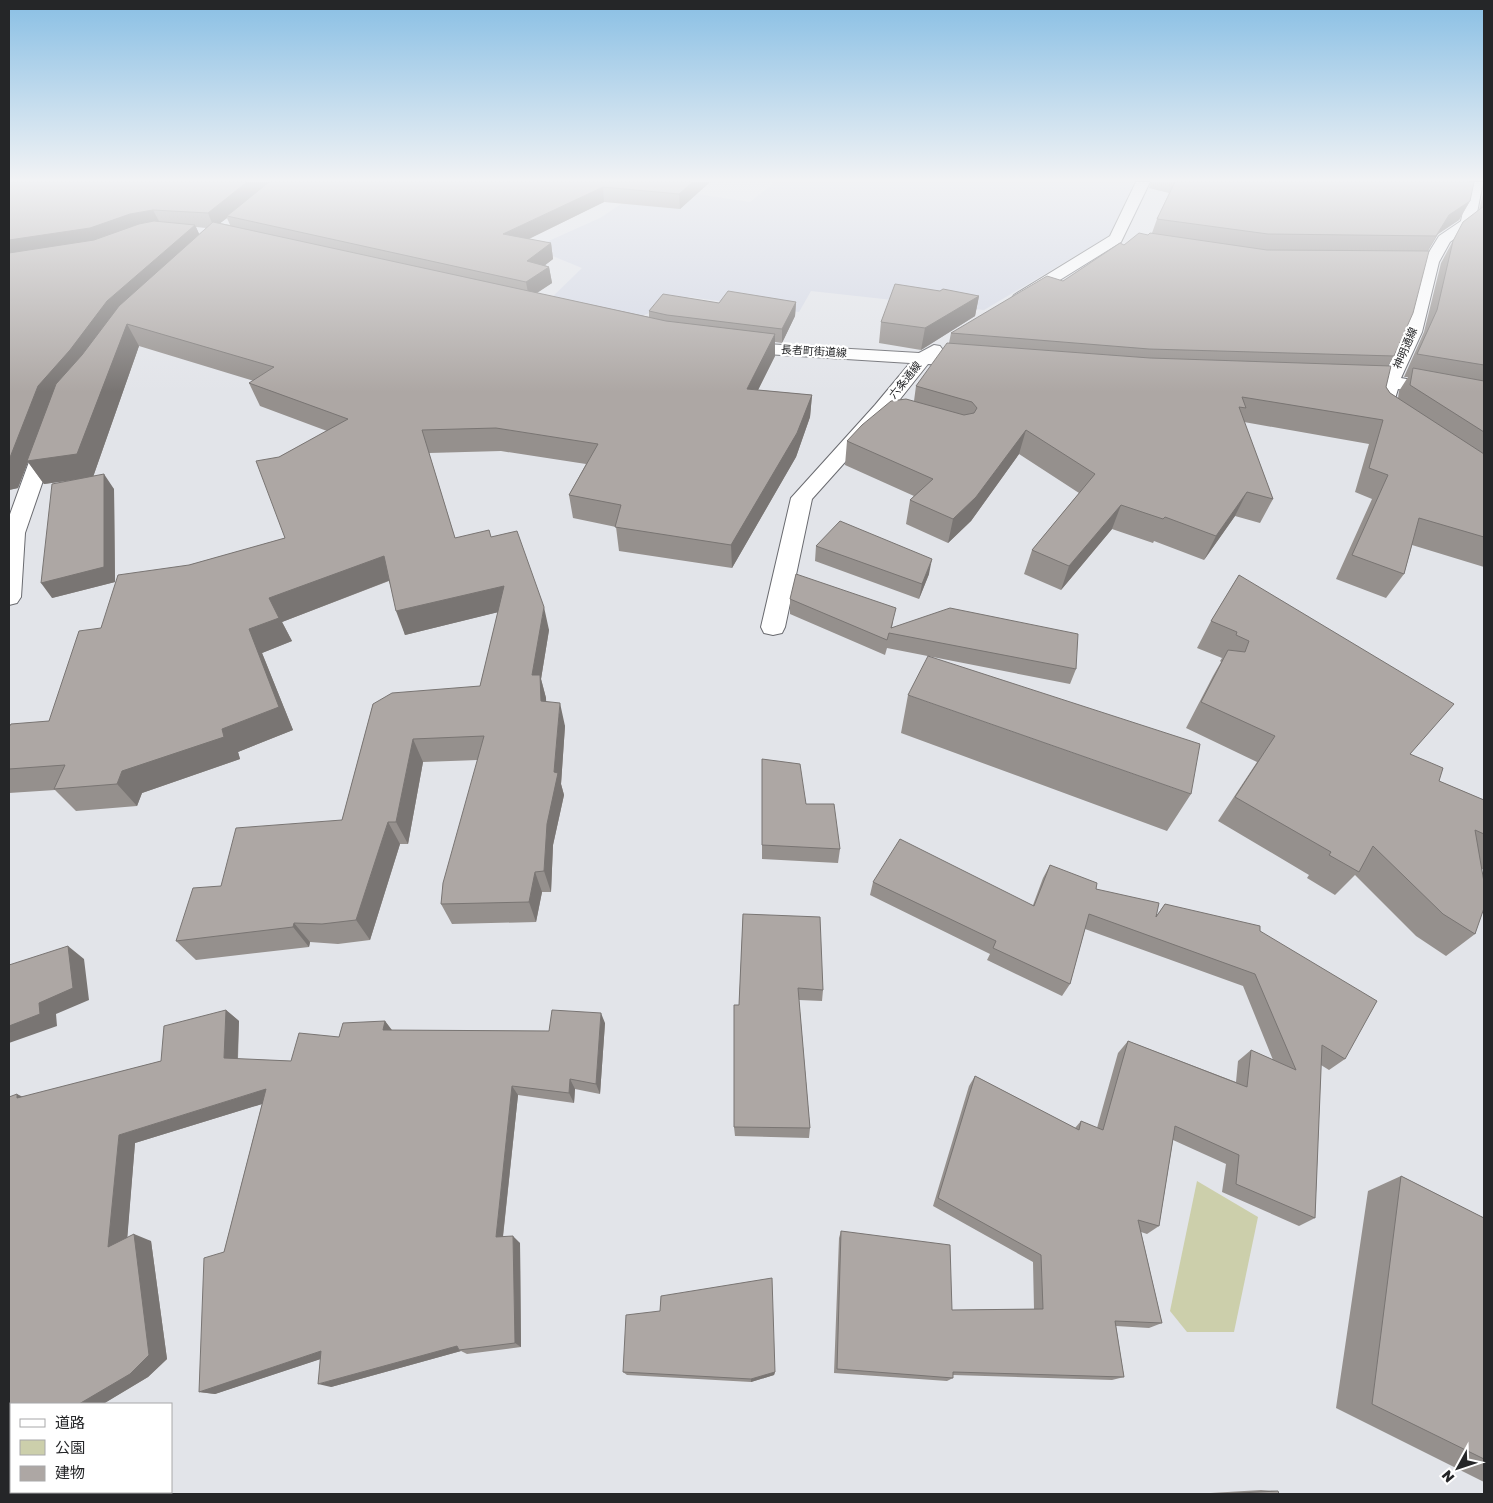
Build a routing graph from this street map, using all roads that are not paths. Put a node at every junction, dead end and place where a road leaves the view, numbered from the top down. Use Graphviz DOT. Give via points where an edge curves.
graph roads {
  1 [pos="1095,252"];
  2 [pos="1437,252"];
  3 [pos="1412,262"];
  4 [pos="1431,262"];
  5 [pos="1007,306"];
  6 [pos="949,342"];
  7 [pos="727,344"];
  8 [pos="924,357"];
  9 [pos="993,362"];
  10 [pos="1331,380"];
  11 [pos="1390,382"];
  12 [pos="1484,399"];
  13 [pos="1391,416"];
  14 [pos="53,423"];
  15 [pos="9,597"];
  16 [pos="773,627"];
  1 -- 5 [label="street"];
  2 -- 4 [label="street, 神明通線"];
  3 -- 4 [label="street"];
  4 -- 11 [label="street, 神明通線" via="1413,332"];
  6 -- 8 [label="street, 六条通線"];
  7 -- 8 [label="street, 長者町街道線"];
  8 -- 9 [label="street, 長者町街道線"];
  8 -- 16 [label="street, 六条通線" via="891,411 802,498"];
  10 -- 11 [label="street"];
  11 -- 12 [label="street"];
  11 -- 13 [label="street, 神明通線" via="1384,411"];
  14 -- 15 [label="street" via="14,533"];
}
